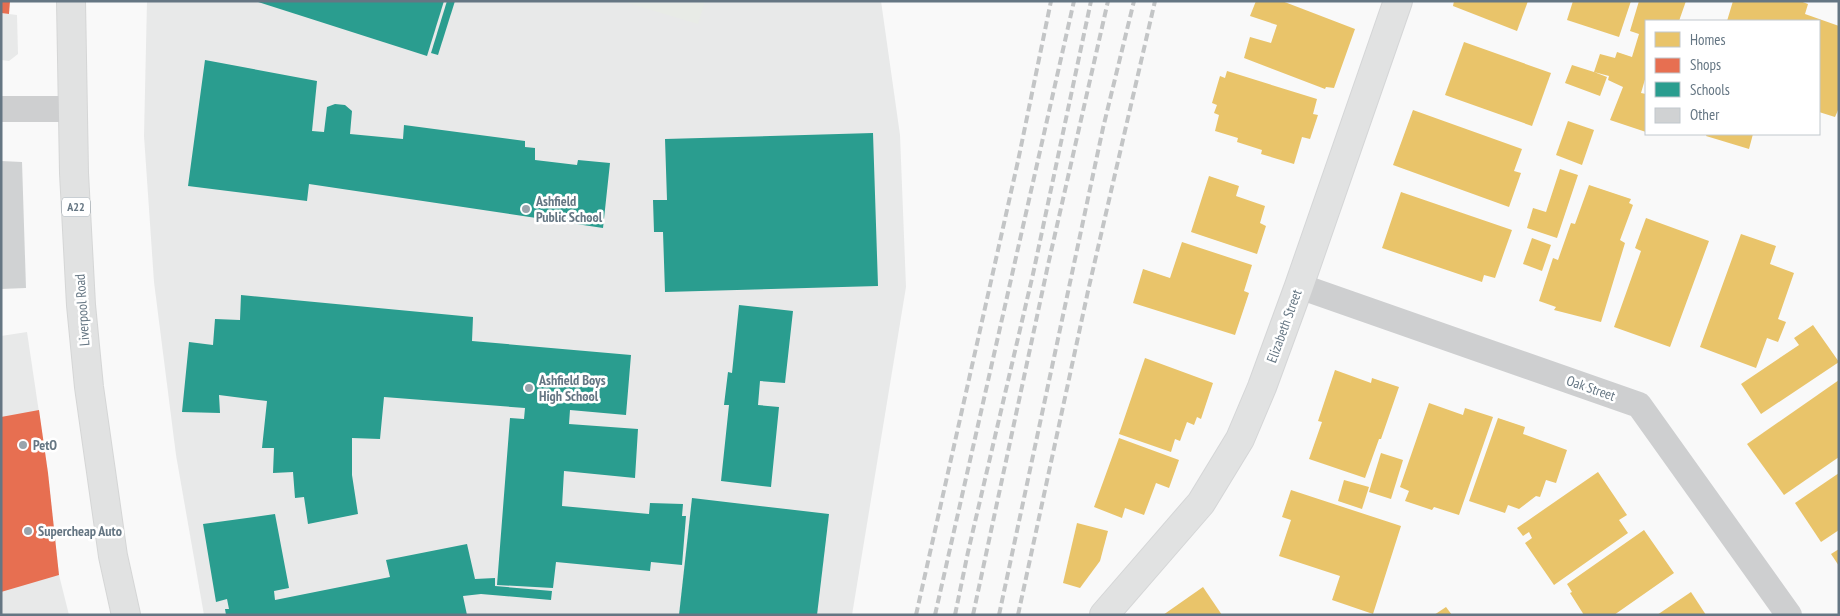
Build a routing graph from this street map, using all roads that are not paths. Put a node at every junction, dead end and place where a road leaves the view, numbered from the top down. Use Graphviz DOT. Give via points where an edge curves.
graph roads {
  1 [pos="71,1"];
  2 [pos="1398,1"];
  3 [pos="1,109"];
  4 [pos="73,109"];
  5 [pos="1299,286"];
  6 [pos="126,615"];
  7 [pos="1104,615"];
  8 [pos="1789,615"];
  1 -- 4 [label="main road, Liverpool Road / A22"];
  2 -- 5 [label="main road, Elizabeth Street"];
  3 -- 4 [label="street"];
  4 -- 6 [label="main road, Liverpool Road / A22" via="81,305 89,387 113,556"];
  5 -- 7 [label="main road, Elizabeth Street" via="1240,439 1220,473 1201,503"];
  5 -- 8 [label="street, Oak Street" via="1639,405"];
}
